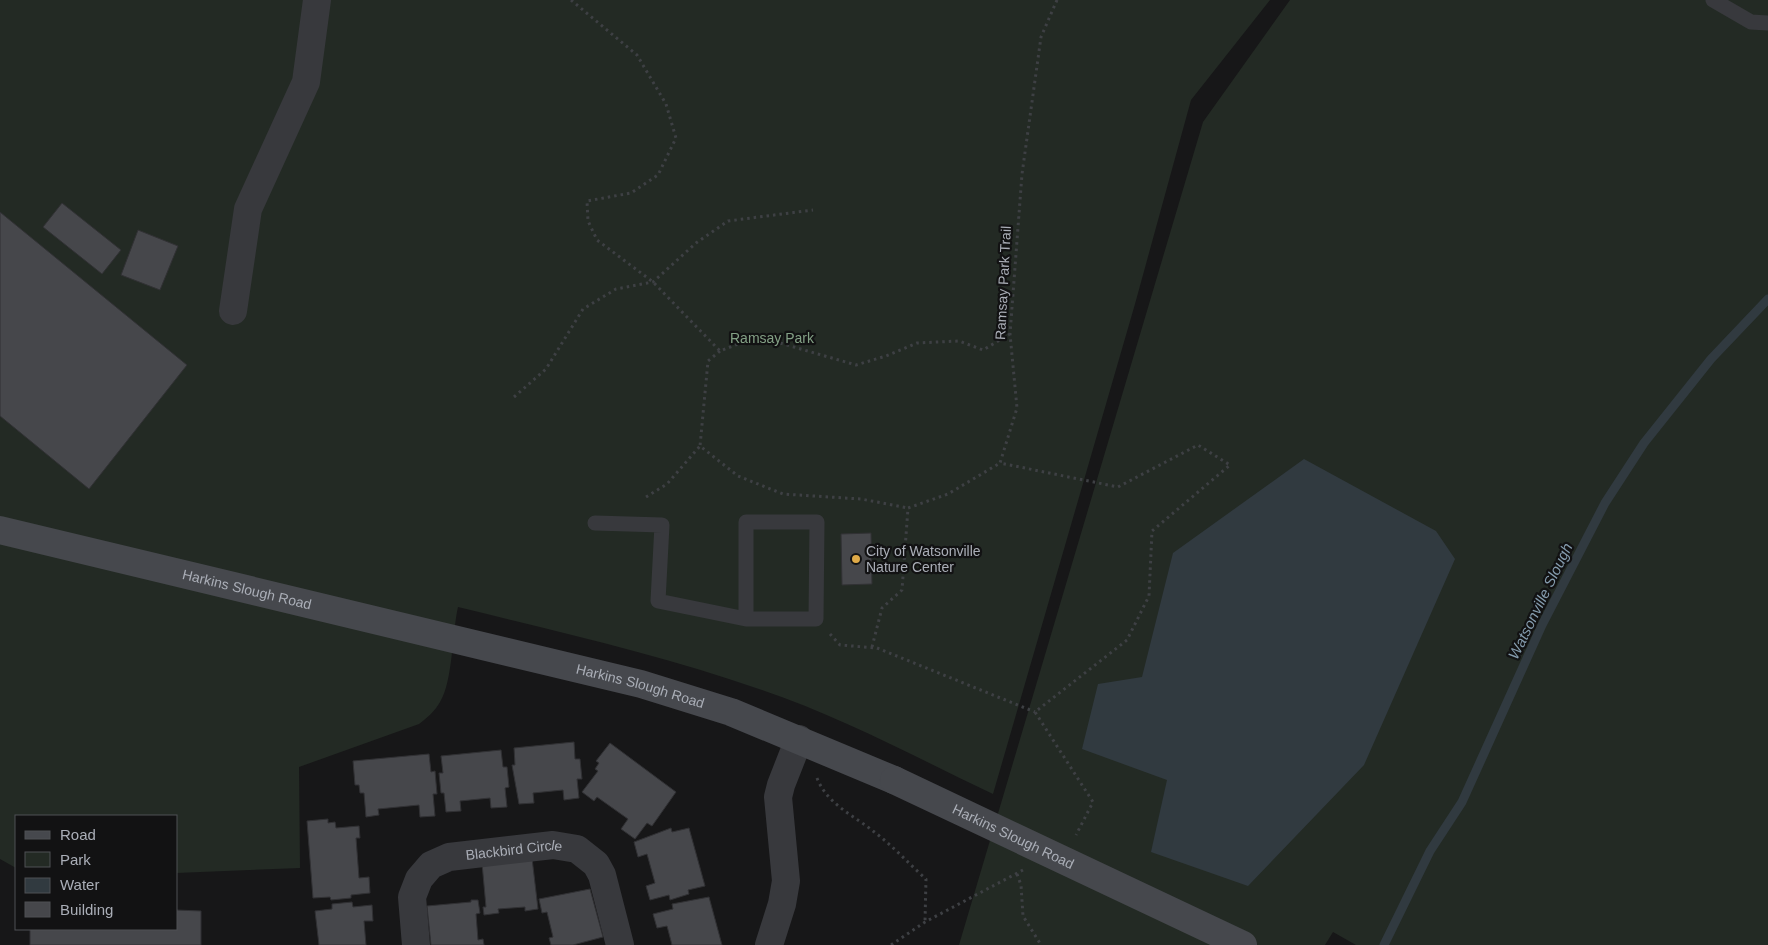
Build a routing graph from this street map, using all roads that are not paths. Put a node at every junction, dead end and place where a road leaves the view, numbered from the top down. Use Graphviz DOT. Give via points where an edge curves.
graph roads {
  1 [pos="317,0"];
  2 [pos="1713,0"];
  3 [pos="1768,23"];
  4 [pos="233,311"];
  5 [pos="595,523"];
  6 [pos="0,530"];
  7 [pos="746,619"];
  8 [pos="801,739"];
  9 [pos="416,945"];
  10 [pos="620,945"];
  11 [pos="769,945"];
  12 [pos="1243,945"];
  1 -- 4 [label="street" via="306,82 248,209"];
  2 -- 3 [label="lane" via="1751,22"];
  5 -- 7 [label="lane" via="662,525 658,600"];
  6 -- 8 [label="main road, Harkins Slough Road" via="641,684 731,712"];
  7 -- 7 [label="lane" via="746,522 817,522 816,619"];
  8 -- 11 [label="street" via="780,785 778,797 786,881"];
  8 -- 12 [label="main road, Harkins Slough Road, bridge"];
  9 -- 10 [label="street, Blackbird Circle" via="412,897 419,879 431,865 449,857 553,845 577,849 596,864 602,875"];
}
